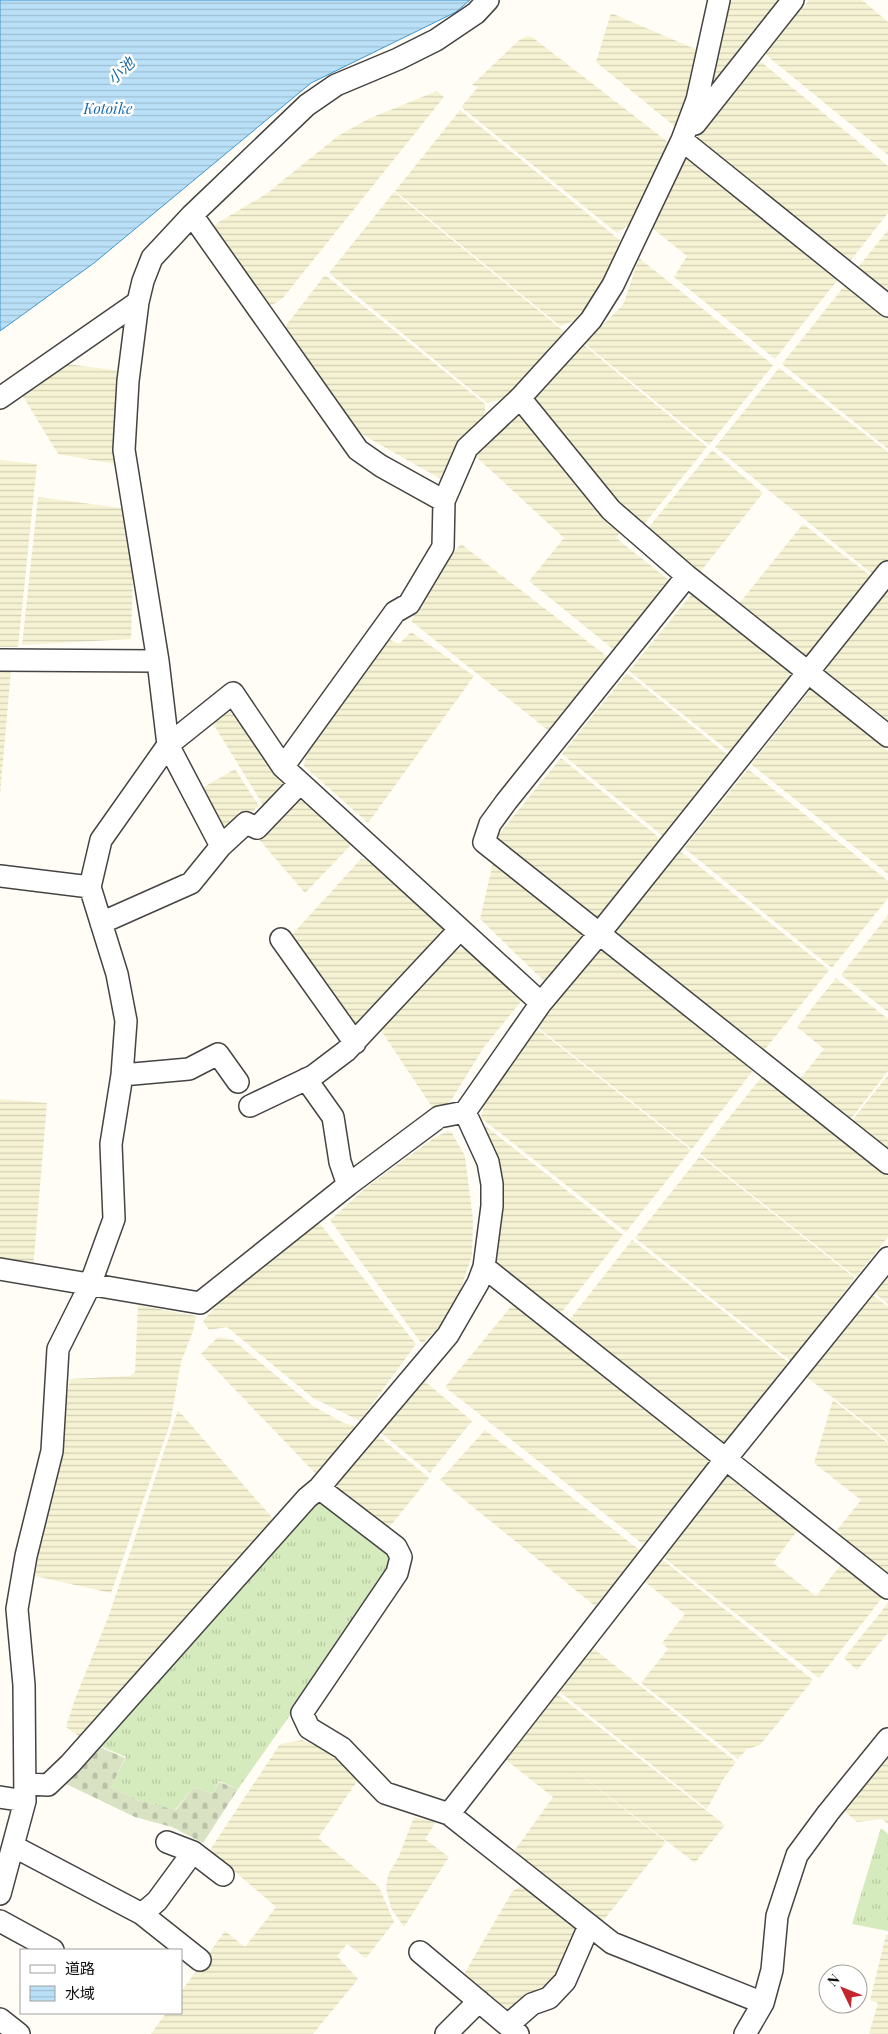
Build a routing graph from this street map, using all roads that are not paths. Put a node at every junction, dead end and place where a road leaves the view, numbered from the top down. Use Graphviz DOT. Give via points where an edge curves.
graph roads {
  1 [pos="488,0"];
  2 [pos="719,0"];
  3 [pos="794,0"];
  4 [pos="682,140"];
  5 [pos="192,215"];
  6 [pos="138,302"];
  7 [pos="888,306"];
  8 [pos="0,398"];
  9 [pos="520,398"];
  10 [pos="444,501"];
  11 [pos="888,572"];
  12 [pos="686,576"];
  13 [pos="0,660"];
  14 [pos="158,661"];
  15 [pos="809,673"];
  16 [pos="888,736"];
  17 [pos="168,745"];
  18 [pos="283,767"];
  19 [pos="300,783"];
  20 [pos="221,846"];
  21 [pos="0,876"];
  22 [pos="90,887"];
  23 [pos="101,923"];
  24 [pos="460,929"];
  25 [pos="599,934"];
  26 [pos="281,939"];
  27 [pos="541,1003"];
  28 [pos="355,1043"];
  29 [pos="122,1076"];
  30 [pos="306,1079"];
  31 [pos="238,1082"];
  32 [pos="250,1106"];
  33 [pos="465,1112"];
  34 [pos="888,1163"];
  35 [pos="348,1185"];
  36 [pos="888,1258"];
  37 [pos="484,1267"];
  38 [pos="0,1268"];
  39 [pos="90,1284"];
  40 [pos="725,1460"];
  41 [pos="319,1488"];
  42 [pos="888,1588"];
  43 [pos="888,1739"];
  44 [pos="26,1793"];
  45 [pos="0,1797"];
  46 [pos="449,1814"];
  47 [pos="167,1842"];
  48 [pos="13,1846"];
  49 [pos="193,1852"];
  50 [pos="223,1875"];
  51 [pos="0,1894"];
  52 [pos="142,1914"];
  53 [pos="0,1921"];
  54 [pos="589,1926"];
  55 [pos="50,1949"];
  56 [pos="420,1952"];
  57 [pos="200,1960"];
  58 [pos="479,2001"];
  59 [pos="762,2003"];
  60 [pos="0,2019"];
  61 [pos="513,2029"];
  62 [pos="19,2034"];
  63 [pos="446,2034"];
  64 [pos="745,2034"];
  1 -- 5 [label="street" via="476,13 436,40 336,85 307,105"];
  2 -- 4 [label="street" via="697,100"];
  3 -- 4 [label="street"];
  4 -- 7 [label="street"];
  4 -- 9 [label="street" via="612,285 591,320"];
  5 -- 6 [label="street" via="152,258"];
  5 -- 10 [label="street" via="358,450"];
  6 -- 8 [label="street"];
  6 -- 14 [label="street" via="128,381 124,450"];
  9 -- 10 [label="street" via="467,448"];
  9 -- 12 [label="street" via="611,510"];
  10 -- 18 [label="street" via="443,547 414,596 409,604 394,612"];
  11 -- 15 [label="street"];
  12 -- 15 [label="street"];
  12 -- 25 [label="street" via="506,802 490,824 484,842"];
  13 -- 14 [label="street"];
  14 -- 17 [label="street"];
  15 -- 16 [label="street"];
  15 -- 25 [label="street"];
  17 -- 18 [label="street" via="233,693"];
  17 -- 20 [label="street"];
  17 -- 22 [label="street" via="101,840"];
  18 -- 19 [label="street"];
  19 -- 20 [label="street" via="257,828 246,823"];
  19 -- 24 [label="street"];
  20 -- 23 [label="street" via="191,883"];
  21 -- 22 [label="street"];
  22 -- 23 [label="street"];
  23 -- 29 [label="street" via="117,974 126,1021"];
  24 -- 27 [label="street"];
  24 -- 28 [label="street"];
  25 -- 27 [label="street"];
  25 -- 34 [label="street"];
  26 -- 28 [label="street"];
  27 -- 33 [label="street"];
  28 -- 30 [label="street"];
  29 -- 31 [label="street" via="189,1069 218,1054"];
  29 -- 39 [label="street" via="111,1144 114,1219"];
  30 -- 32 [label="street"];
  30 -- 35 [label="street" via="333,1117 340,1162"];
  33 -- 35 [label="street" via="439,1117"];
  33 -- 37 [label="street" via="488,1162 492,1184"];
  35 -- 39 [label="street" via="200,1303"];
  36 -- 40 [label="street"];
  37 -- 40 [label="street"];
  37 -- 41 [label="street" via="448,1336"];
  38 -- 39 [label="street"];
  39 -- 44 [label="street" via="58,1349 52,1451 26,1556 17,1609 24,1686"];
  40 -- 42 [label="street"];
  40 -- 46 [label="street"];
  41 -- 44 [label="street" via="300,1505 48,1785"];
  41 -- 46 [label="street" via="396,1547 401,1557 397,1573 302,1713 309,1728 342,1748 385,1793"];
  43 -- 59 [label="street" via="797,1856 777,1916 772,1970"];
  44 -- 45 [label="street"];
  44 -- 48 [label="street"];
  46 -- 54 [label="street"];
  47 -- 49 [label="street"];
  48 -- 51 [label="street"];
  48 -- 52 [label="street"];
  49 -- 50 [label="street"];
  49 -- 52 [label="street" via="157,1901"];
  52 -- 57 [label="street"];
  53 -- 55 [label="street"];
  54 -- 59 [label="street" via="612,1943"];
  54 -- 61 [label="street" via="565,1982 549,1998 532,2004"];
  56 -- 58 [label="street"];
  58 -- 61 [label="street"];
  58 -- 63 [label="street"];
  59 -- 64 [label="street"];
  60 -- 62 [label="street"];
}
